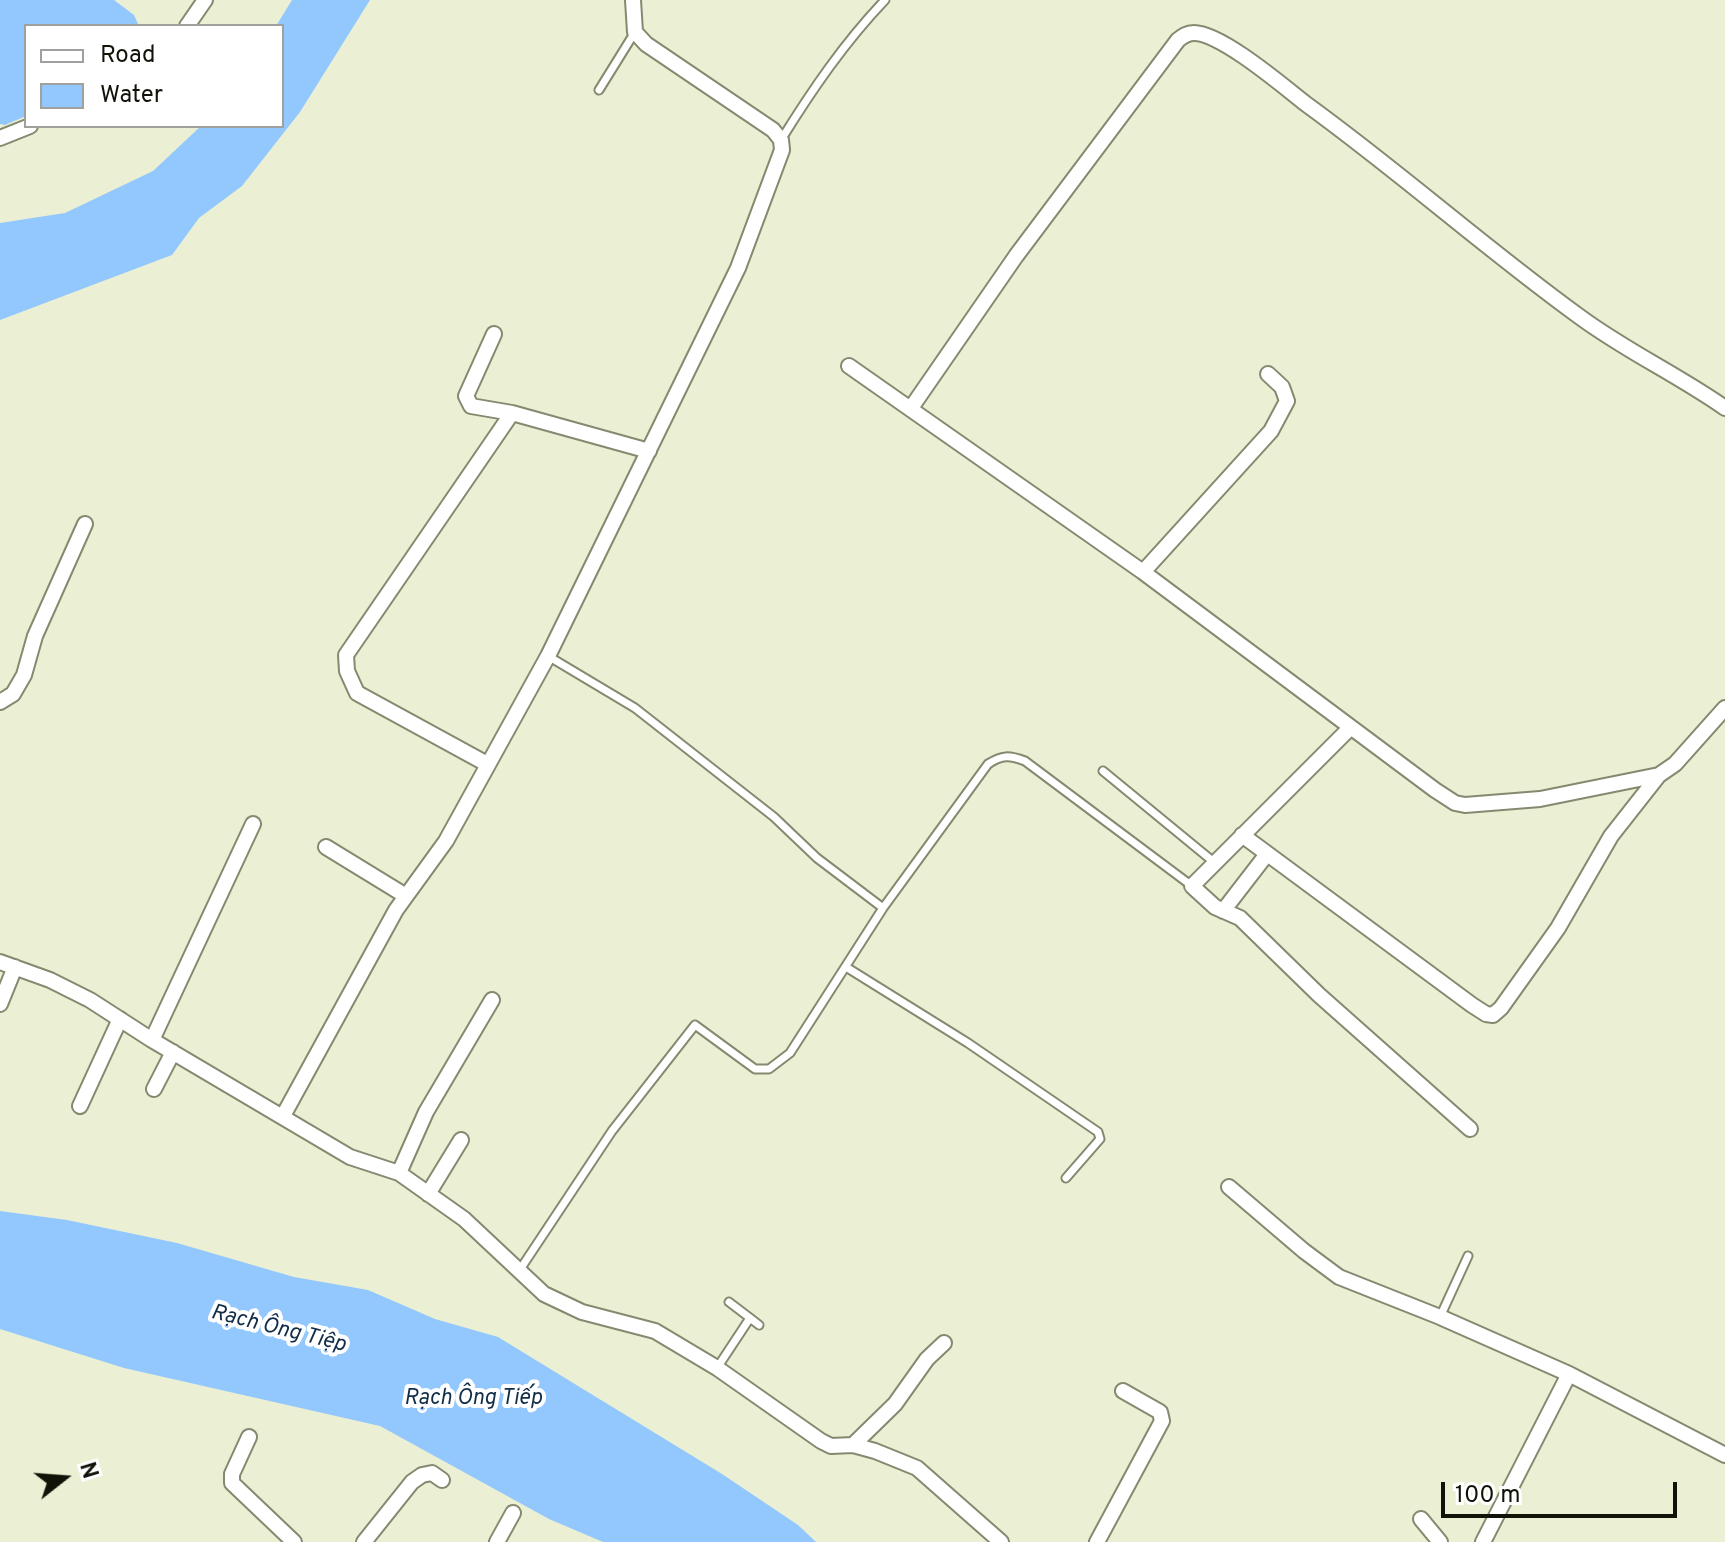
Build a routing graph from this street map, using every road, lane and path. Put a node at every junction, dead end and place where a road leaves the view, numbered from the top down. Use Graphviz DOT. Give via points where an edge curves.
graph roads {
  1 [pos="205,0"];
  2 [pos="633,0"];
  3 [pos="885,0"];
  4 [pos="188,24"];
  5 [pos="635,32"];
  6 [pos="599,90"];
  7 [pos="25,128"];
  8 [pos="0,138"];
  9 [pos="781,140"];
  10 [pos="494,334"];
  11 [pos="849,366"];
  12 [pos="1268,374"];
  13 [pos="911,408"];
  14 [pos="1725,408"];
  15 [pos="512,413"];
  16 [pos="649,451"];
  17 [pos="85,524"];
  18 [pos="1143,572"];
  19 [pos="548,656"];
  20 [pos="0,702"];
  21 [pos="1725,708"];
  22 [pos="1350,728"];
  23 [pos="487,764"];
  24 [pos="1103,771"];
  25 [pos="1659,775"];
  26 [pos="253,824"];
  27 [pos="1242,835"];
  28 [pos="326,847"];
  29 [pos="1267,854"];
  30 [pos="1215,863"];
  31 [pos="1192,886"];
  32 [pos="406,896"];
  33 [pos="883,908"];
  34 [pos="1219,909"];
  35 [pos="0,962"];
  36 [pos="15,967"];
  37 [pos="846,967"];
  38 [pos="492,1000"];
  39 [pos="0,1004"];
  40 [pos="120,1019"];
  41 [pos="152,1040"];
  42 [pos="173,1052"];
  43 [pos="154,1089"];
  44 [pos="80,1106"];
  45 [pos="283,1116"];
  46 [pos="1470,1129"];
  47 [pos="461,1140"];
  48 [pos="399,1173"];
  49 [pos="1066,1178"];
  50 [pos="1229,1187"];
  51 [pos="428,1194"];
  52 [pos="1468,1256"];
  53 [pos="519,1271"];
  54 [pos="729,1302"];
  55 [pos="1440,1317"];
  56 [pos="750,1318"];
  57 [pos="759,1325"];
  58 [pos="944,1343"];
  59 [pos="717,1368"];
  60 [pos="1569,1374"];
  61 [pos="1123,1391"];
  62 [pos="249,1437"];
  63 [pos="853,1445"];
  64 [pos="1725,1455"];
  65 [pos="442,1480"];
  66 [pos="513,1513"];
  67 [pos="1421,1519"];
  68 [pos="294,1542"];
  69 [pos="364,1542"];
  70 [pos="497,1542"];
  71 [pos="1001,1542"];
  72 [pos="1097,1542"];
  73 [pos="1440,1542"];
  74 [pos="1483,1542"];
  1 -- 4 [label="street"];
  2 -- 5 [label="street"];
  3 -- 9 [label="lane" via="849,38"];
  5 -- 6 [label="lane"];
  5 -- 9 [label="street"];
  7 -- 8 [label="street"];
  9 -- 16 [label="street" via="782,150 738,268"];
  10 -- 15 [label="street" via="466,396 471,406"];
  11 -- 13 [label="street"];
  12 -- 18 [label="street" via="1287,401 1271,431"];
  13 -- 14 [label="street" via="1016,256 1178,40 1196,33 1241,55 1352,137 1582,319"];
  13 -- 18 [label="street"];
  15 -- 16 [label="street"];
  15 -- 23 [label="street" via="346,655 357,693"];
  16 -- 19 [label="street"];
  17 -- 20 [label="street" via="35,636 24,675 13,694"];
  18 -- 22 [label="street"];
  19 -- 23 [label="street"];
  19 -- 33 [label="lane" via="635,708"];
  21 -- 25 [label="street"];
  22 -- 25 [label="street" via="1435,790 1465,805 1540,799"];
  22 -- 27 [label="street"];
  23 -- 32 [label="street" via="446,841"];
  24 -- 30 [label="lane"];
  25 -- 29 [label="street" via="1611,836 1558,928 1493,1015 1472,1005"];
  26 -- 41 [label="street"];
  27 -- 29 [label="street"];
  27 -- 30 [label="street"];
  28 -- 32 [label="street"];
  29 -- 34 [label="street"];
  30 -- 31 [label="street"];
  31 -- 33 [label="lane" via="1025,761 1006,755 988,764"];
  31 -- 34 [label="street"];
  32 -- 45 [label="street"];
  33 -- 37 [label="lane"];
  34 -- 46 [label="street" via="1240,918"];
  35 -- 36 [label="street"];
  36 -- 39 [label="street"];
  36 -- 40 [label="street"];
  37 -- 49 [label="lane" via="1098,1132 1100,1139"];
  37 -- 53 [label="lane" via="790,1053 769,1069 755,1069 695,1025 612,1131"];
  38 -- 48 [label="street" via="426,1112"];
  40 -- 41 [label="street"];
  40 -- 44 [label="street"];
  41 -- 42 [label="street"];
  42 -- 43 [label="street"];
  42 -- 45 [label="street"];
  45 -- 48 [label="street" via="350,1157"];
  47 -- 51 [label="street"];
  48 -- 51 [label="street"];
  50 -- 55 [label="street" via="1339,1277"];
  51 -- 53 [label="street" via="464,1219"];
  52 -- 55 [label="lane"];
  53 -- 59 [label="street" via="544,1294 582,1312 655,1331"];
  54 -- 56 [label="lane"];
  55 -- 60 [label="street"];
  56 -- 57 [label="lane"];
  56 -- 59 [label="lane"];
  58 -- 63 [label="street" via="895,1404"];
  59 -- 63 [label="street" via="821,1441"];
  60 -- 64 [label="street"];
  60 -- 74 [label="street"];
  61 -- 72 [label="street" via="1160,1412 1162,1421"];
  62 -- 68 [label="street" via="232,1483"];
  63 -- 71 [label="street" via="917,1468"];
  65 -- 69 [label="street" via="432,1473 412,1482"];
  66 -- 70 [label="street"];
  67 -- 73 [label="street"];
}
